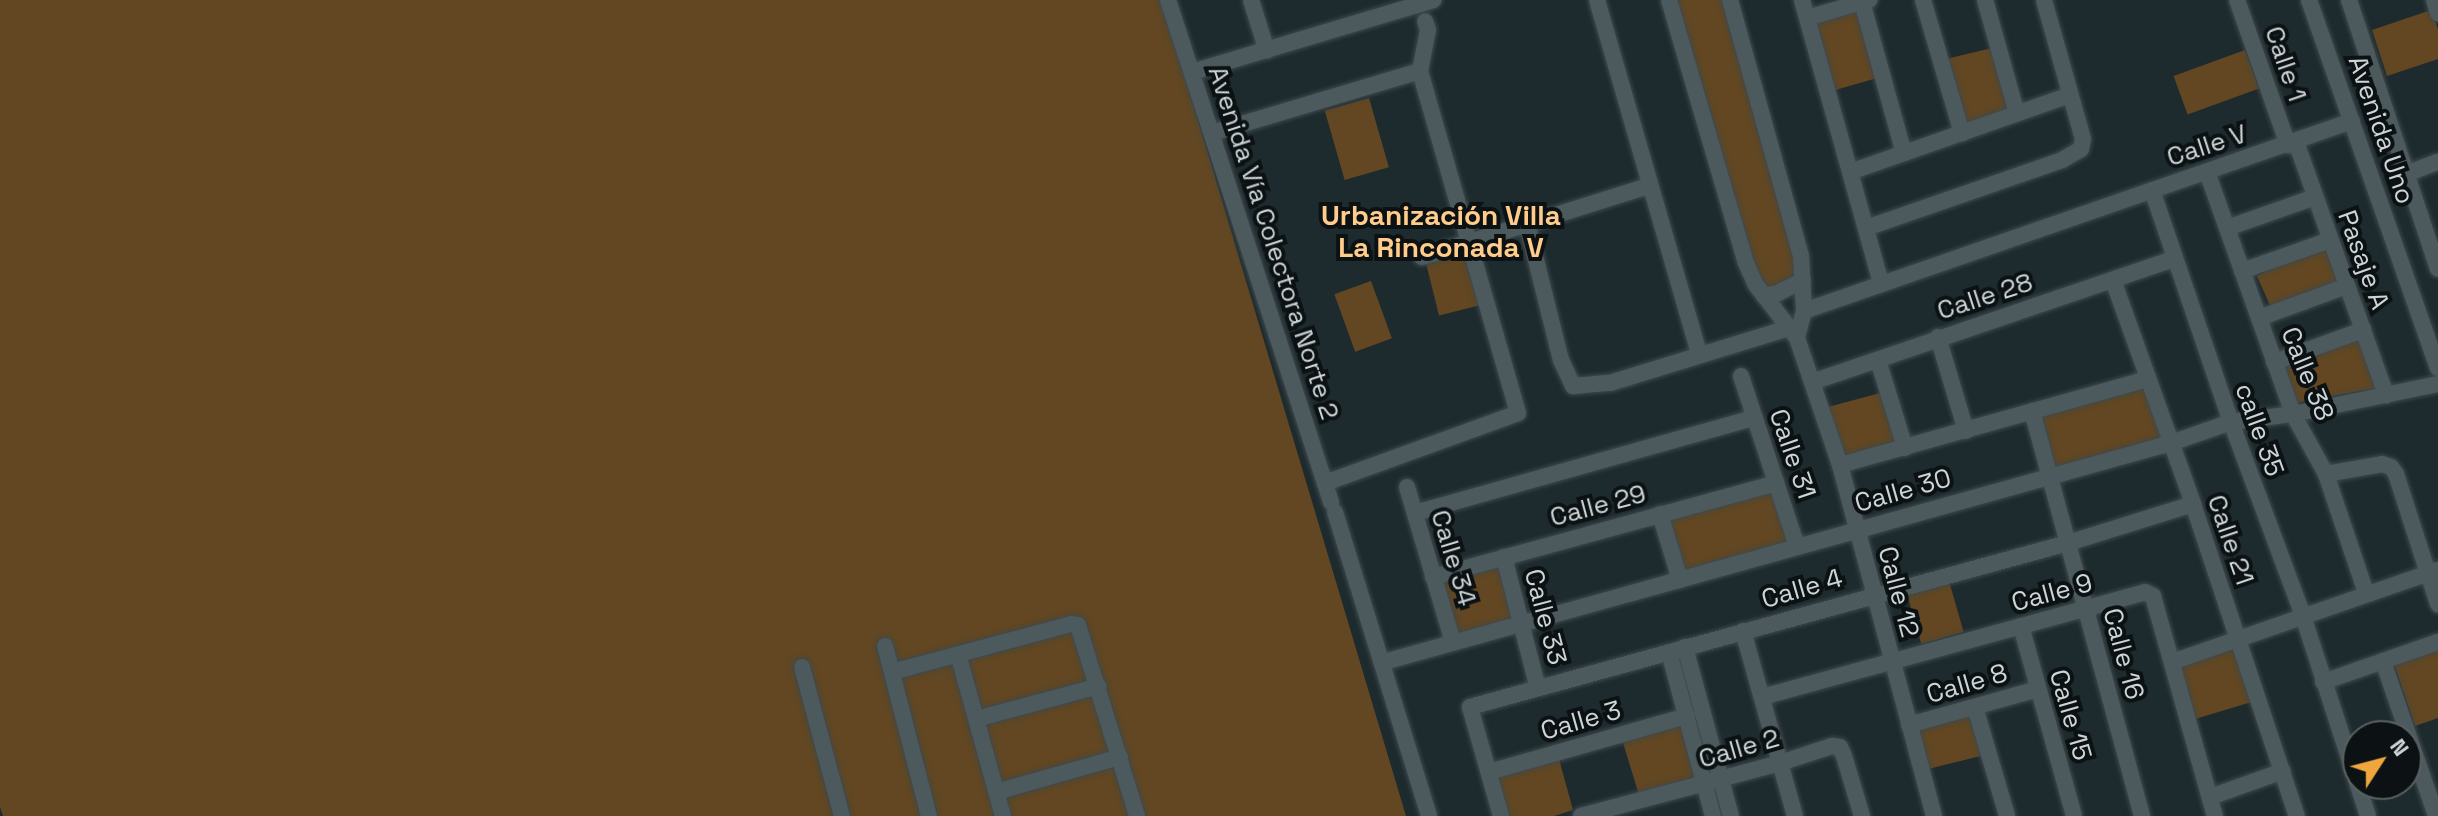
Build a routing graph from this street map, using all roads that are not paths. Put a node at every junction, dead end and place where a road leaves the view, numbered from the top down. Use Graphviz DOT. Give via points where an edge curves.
graph roads {
  1 [pos="1168,0"];
  2 [pos="1251,0"];
  3 [pos="1434,0"];
  4 [pos="1597,0"];
  5 [pos="1669,0"];
  6 [pos="1730,0"];
  7 [pos="1802,0"];
  8 [pos="1923,0"];
  9 [pos="1985,0"];
  10 [pos="2044,0"];
  11 [pos="2237,0"];
  12 [pos="2309,0"];
  13 [pos="2349,0"];
  14 [pos="2434,0"];
  15 [pos="1866,1"];
  16 [pos="2438,13"];
  17 [pos="1807,18"];
  18 [pos="1425,21"];
  19 [pos="1267,51"];
  20 [pos="1420,71"];
  21 [pos="1192,72"];
  22 [pos="2070,95"];
  23 [pos="2017,114"];
  24 [pos="2352,121"];
  25 [pos="1212,133"];
  26 [pos="1962,133"];
  27 [pos="2292,143"];
  28 [pos="1904,153"];
  29 [pos="2438,162"];
  30 [pos="1850,172"];
  31 [pos="2207,172"];
  32 [pos="2406,174"];
  33 [pos="1649,186"];
  34 [pos="2152,190"];
  35 [pos="2315,197"];
  36 [pos="1527,224"];
  37 [pos="1866,228"];
  38 [pos="2227,228"];
  39 [pos="2432,236"];
  40 [pos="2330,240"];
  41 [pos="1470,243"];
  42 [pos="1422,257"];
  43 [pos="2174,259"];
  44 [pos="2438,269"];
  45 [pos="2242,271"];
  46 [pos="1803,280"];
  47 [pos="2113,280"];
  48 [pos="1881,283"];
  49 [pos="2347,286"];
  50 [pos="1764,296"];
  51 [pos="1804,311"];
  52 [pos="2259,318"];
  53 [pos="2363,330"];
  54 [pos="1793,333"];
  55 [pos="1938,337"];
  56 [pos="1699,354"];
  57 [pos="1878,360"];
  58 [pos="2274,362"];
  59 [pos="2438,368"];
  60 [pos="1741,376"];
  61 [pos="2148,379"];
  62 [pos="1812,382"];
  63 [pos="2438,384"];
  64 [pos="2386,395"];
  65 [pos="2032,411"];
  66 [pos="2293,414"];
  67 [pos="1754,418"];
  68 [pos="2231,422"];
  69 [pos="1966,431"];
  70 [pos="2171,443"];
  71 [pos="1905,448"];
  72 [pos="1840,465"];
  73 [pos="2326,474"];
  74 [pos="2049,475"];
  75 [pos="1325,483"];
  76 [pos="1776,483"];
  77 [pos="1407,487"];
  78 [pos="2193,504"];
  79 [pos="1415,513"];
  80 [pos="1660,514"];
  81 [pos="1857,529"];
  82 [pos="2068,543"];
  83 [pos="1797,546"];
  84 [pos="1504,557"];
  85 [pos="2434,571"];
  86 [pos="1433,577"];
  87 [pos="1680,580"];
  88 [pos="2366,593"];
  89 [pos="1874,594"];
  90 [pos="2438,604"];
  91 [pos="2086,609"];
  92 [pos="2303,616"];
  93 [pos="1522,622"];
  94 [pos="2021,626"];
  95 [pos="1743,631"];
  96 [pos="2239,641"];
  97 [pos="1453,642"];
  98 [pos="2438,642"];
  99 [pos="885,646"];
  100 [pos="1677,650"];
  101 [pos="958,654"];
  102 [pos="1892,661"];
  103 [pos="2383,661"];
  104 [pos="1384,662"];
  105 [pos="2172,662"];
  106 [pos="802,667"];
  107 [pos="892,672"];
  108 [pos="2323,682"];
  109 [pos="1099,686"];
  110 [pos="1538,688"];
  111 [pos="2038,689"];
  112 [pos="1762,697"];
  113 [pos="1975,707"];
  114 [pos="1687,716"];
  115 [pos="976,719"];
  116 [pos="1909,725"];
  117 [pos="1120,757"];
  118 [pos="1780,763"];
  119 [pos="2283,771"];
  120 [pos="1489,772"];
  121 [pos="1721,779"];
  122 [pos="1704,784"];
  123 [pos="996,792"];
  124 [pos="2210,797"];
  125 [pos="842,816"];
  126 [pos="929,816"];
  127 [pos="1003,816"];
  128 [pos="1137,816"];
  129 [pos="1429,816"];
  130 [pos="1501,816"];
  131 [pos="1581,816"];
  132 [pos="1713,816"];
  133 [pos="1731,816"];
  134 [pos="1795,816"];
  135 [pos="1862,816"];
  136 [pos="1934,816"];
  137 [pos="2007,816"];
  138 [pos="2074,816"];
  139 [pos="2142,816"];
  140 [pos="2215,816"];
  141 [pos="2297,816"];
  142 [pos="2368,816"];
  143 [pos="2436,816"];
  1 -- 21 [label="street, Avenida Vía Colectora Norte 2"];
  2 -- 19 [label="street"];
  3 -- 19 [label="street"];
  4 -- 33 [label="street"];
  5 -- 50 [label="street" via="1746,263"];
  6 -- 46 [label="street" via="1801,256"];
  7 -- 17 [label="street"];
  8 -- 26 [label="street"];
  9 -- 23 [label="street"];
  10 -- 22 [label="street"];
  11 -- 27 [label="street, Calle 1"];
  12 -- 24 [label="street, Avenida Uno"];
  13 -- 32 [label="street, Avenida Uno"];
  14 -- 16 [label="street"];
  15 -- 17 [label="street"];
  15 -- 28 [label="street"];
  17 -- 30 [label="street"];
  18 -- 20 [label="street"];
  19 -- 21 [label="street"];
  20 -- 25 [label="street"];
  20 -- 41 [label="street"];
  21 -- 25 [label="street, Avenida Vía Colectora Norte 2"];
  22 -- 23 [label="street"];
  22 -- 37 [label="street" via="2083,139 2078,153"];
  23 -- 26 [label="street"];
  24 -- 27 [label="street, Calle V"];
  24 -- 59 [label="street, Avenida Uno"];
  25 -- 75 [label="street, Avenida Vía Colectora Norte 2"];
  26 -- 28 [label="street"];
  27 -- 31 [label="street, Calle V"];
  27 -- 35 [label="street, Pasaje A"];
  28 -- 30 [label="street"];
  29 -- 32 [label="street"];
  30 -- 37 [label="street"];
  31 -- 34 [label="street, Calle V"];
  31 -- 38 [label="street, Calle 38"];
  32 -- 39 [label="street, Avenida Uno"];
  33 -- 36 [label="street"];
  33 -- 56 [label="street"];
  34 -- 43 [label="street"];
  34 -- 48 [label="street, Calle V"];
  35 -- 38 [label="street"];
  35 -- 40 [label="street, Pasaje A"];
  36 -- 41 [label="street"];
  36 -- 56 [label="street" via="1561,360 1573,386 1610,383"];
  37 -- 48 [label="street"];
  38 -- 45 [label="street, Calle 38"];
  39 -- 44 [label="street, Avenida Uno"];
  40 -- 45 [label="street"];
  40 -- 49 [label="street, Pasaje A"];
  41 -- 42 [label="street"];
  41 -- 75 [label="street" via="1518,413"];
  43 -- 47 [label="street, Calle 28"];
  43 -- 68 [label="street, calle 35"];
  45 -- 52 [label="street, Calle 38"];
  46 -- 50 [label="street"];
  46 -- 51 [label="street"];
  47 -- 55 [label="street, Calle 28"];
  47 -- 61 [label="street, Calle 21"];
  48 -- 51 [label="street, Calle V"];
  49 -- 52 [label="street"];
  49 -- 53 [label="street, Pasaje A"];
  50 -- 54 [label="street"];
  51 -- 54 [label="street"];
  52 -- 58 [label="street, Calle 38"];
  53 -- 58 [label="street"];
  53 -- 64 [label="street, Pasaje A"];
  54 -- 56 [label="street"];
  54 -- 62 [label="street, Calle 12"];
  55 -- 57 [label="street, Calle 28"];
  55 -- 69 [label="street"];
  57 -- 62 [label="street, Calle 28"];
  57 -- 71 [label="street"];
  58 -- 66 [label="street, Calle 38"];
  60 -- 67 [label="street, Calle 31"];
  61 -- 65 [label="street"];
  61 -- 70 [label="street, Calle 21"];
  62 -- 72 [label="street, Calle 12"];
  63 -- 64 [label="street, Calle 30"];
  64 -- 66 [label="street, Calle 30"];
  65 -- 69 [label="street"];
  65 -- 74 [label="street, Calle 16"];
  66 -- 68 [label="street, Calle 30"];
  66 -- 73 [label="street, Calle 38"];
  67 -- 76 [label="street, Calle 31"];
  67 -- 79 [label="street"];
  68 -- 70 [label="street, Calle 30"];
  68 -- 92 [label="street, calle 35"];
  69 -- 71 [label="street"];
  70 -- 74 [label="street, Calle 30"];
  70 -- 78 [label="street, Calle 21"];
  71 -- 72 [label="street"];
  72 -- 81 [label="street, Calle 12"];
  73 -- 85 [label="street" via="2391,467"];
  73 -- 88 [label="street, Calle 38"];
  74 -- 81 [label="street, Calle 30"];
  74 -- 82 [label="street, Calle 16"];
  75 -- 104 [label="street, Avenida Vía Colectora Norte 2"];
  76 -- 80 [label="street, Calle 29"];
  76 -- 83 [label="street, Calle 31"];
  77 -- 79 [label="street, Calle 34"];
  78 -- 82 [label="street, Calle 4"];
  78 -- 96 [label="street, Calle 21"];
  79 -- 86 [label="street, Calle 34"];
  80 -- 84 [label="street, Calle 29"];
  80 -- 87 [label="street"];
  81 -- 83 [label="street, Calle 30"];
  81 -- 89 [label="street, Calle 12"];
  82 -- 89 [label="street, Calle 4"];
  82 -- 91 [label="street, Calle 16"];
  83 -- 87 [label="street, Calle 30"];
  84 -- 86 [label="street, Calle 29"];
  84 -- 93 [label="street, Calle 33"];
  85 -- 88 [label="street"];
  85 -- 90 [label="street"];
  86 -- 97 [label="street, Calle 34"];
  87 -- 93 [label="street, Calle 30"];
  88 -- 92 [label="street"];
  89 -- 95 [label="street, Calle 4"];
  89 -- 102 [label="street, Calle 12"];
  91 -- 94 [label="street, Calle 9"];
  91 -- 105 [label="street, Calle 9" via="2145,592 2153,596"];
  91 -- 139 [label="street, Calle 16"];
  92 -- 96 [label="street"];
  92 -- 108 [label="street, calle 35"];
  93 -- 97 [label="street, Calle 30"];
  93 -- 110 [label="street, Calle 33"];
  94 -- 102 [label="street, Calle 9"];
  94 -- 111 [label="street, Calle 15"];
  95 -- 100 [label="street, Calle 4"];
  95 -- 112 [label="street"];
  96 -- 105 [label="street"];
  96 -- 119 [label="street, Calle 21"];
  97 -- 104 [label="street, Calle 30"];
  98 -- 103 [label="street"];
  99 -- 107 [label="street"];
  100 -- 110 [label="street, Calle 4"];
  100 -- 114 [label="street"];
  100 -- 121 [label="street"];
  101 -- 107 [label="street"];
  101 -- 109 [label="street" via="1074,623 1083,633"];
  101 -- 115 [label="street"];
  102 -- 112 [label="street, Calle 9"];
  102 -- 116 [label="street, Calle 12"];
  103 -- 108 [label="street"];
  103 -- 143 [label="street"];
  104 -- 129 [label="street, Avenida Vía Colectora Norte 2"];
  105 -- 124 [label="street, Calle 9"];
  106 -- 125 [label="street"];
  107 -- 126 [label="street"];
  108 -- 142 [label="street, calle 35"];
  109 -- 115 [label="street"];
  109 -- 117 [label="street"];
  110 -- 120 [label="street, Calle 4" via="1470,707"];
  111 -- 113 [label="street, Calle 8"];
  111 -- 138 [label="street, Calle 15"];
  112 -- 118 [label="street"];
  113 -- 116 [label="street, Calle 8"];
  113 -- 137 [label="street"];
  114 -- 120 [label="street, Calle 3"];
  114 -- 122 [label="street"];
  115 -- 123 [label="street"];
  116 -- 136 [label="street, Calle 12"];
  117 -- 123 [label="street"];
  117 -- 128 [label="street"];
  118 -- 121 [label="street, Calle 2"];
  118 -- 134 [label="street"];
  118 -- 135 [label="street, Calle 2" via="1840,747"];
  119 -- 124 [label="street"];
  119 -- 141 [label="street, Calle 21"];
  120 -- 130 [label="street"];
  121 -- 122 [label="street, Calle 2"];
  121 -- 133 [label="street"];
  122 -- 131 [label="street, Calle 2"];
  122 -- 132 [label="street"];
  123 -- 127 [label="street"];
  124 -- 140 [label="street, Calle 9"];
}
